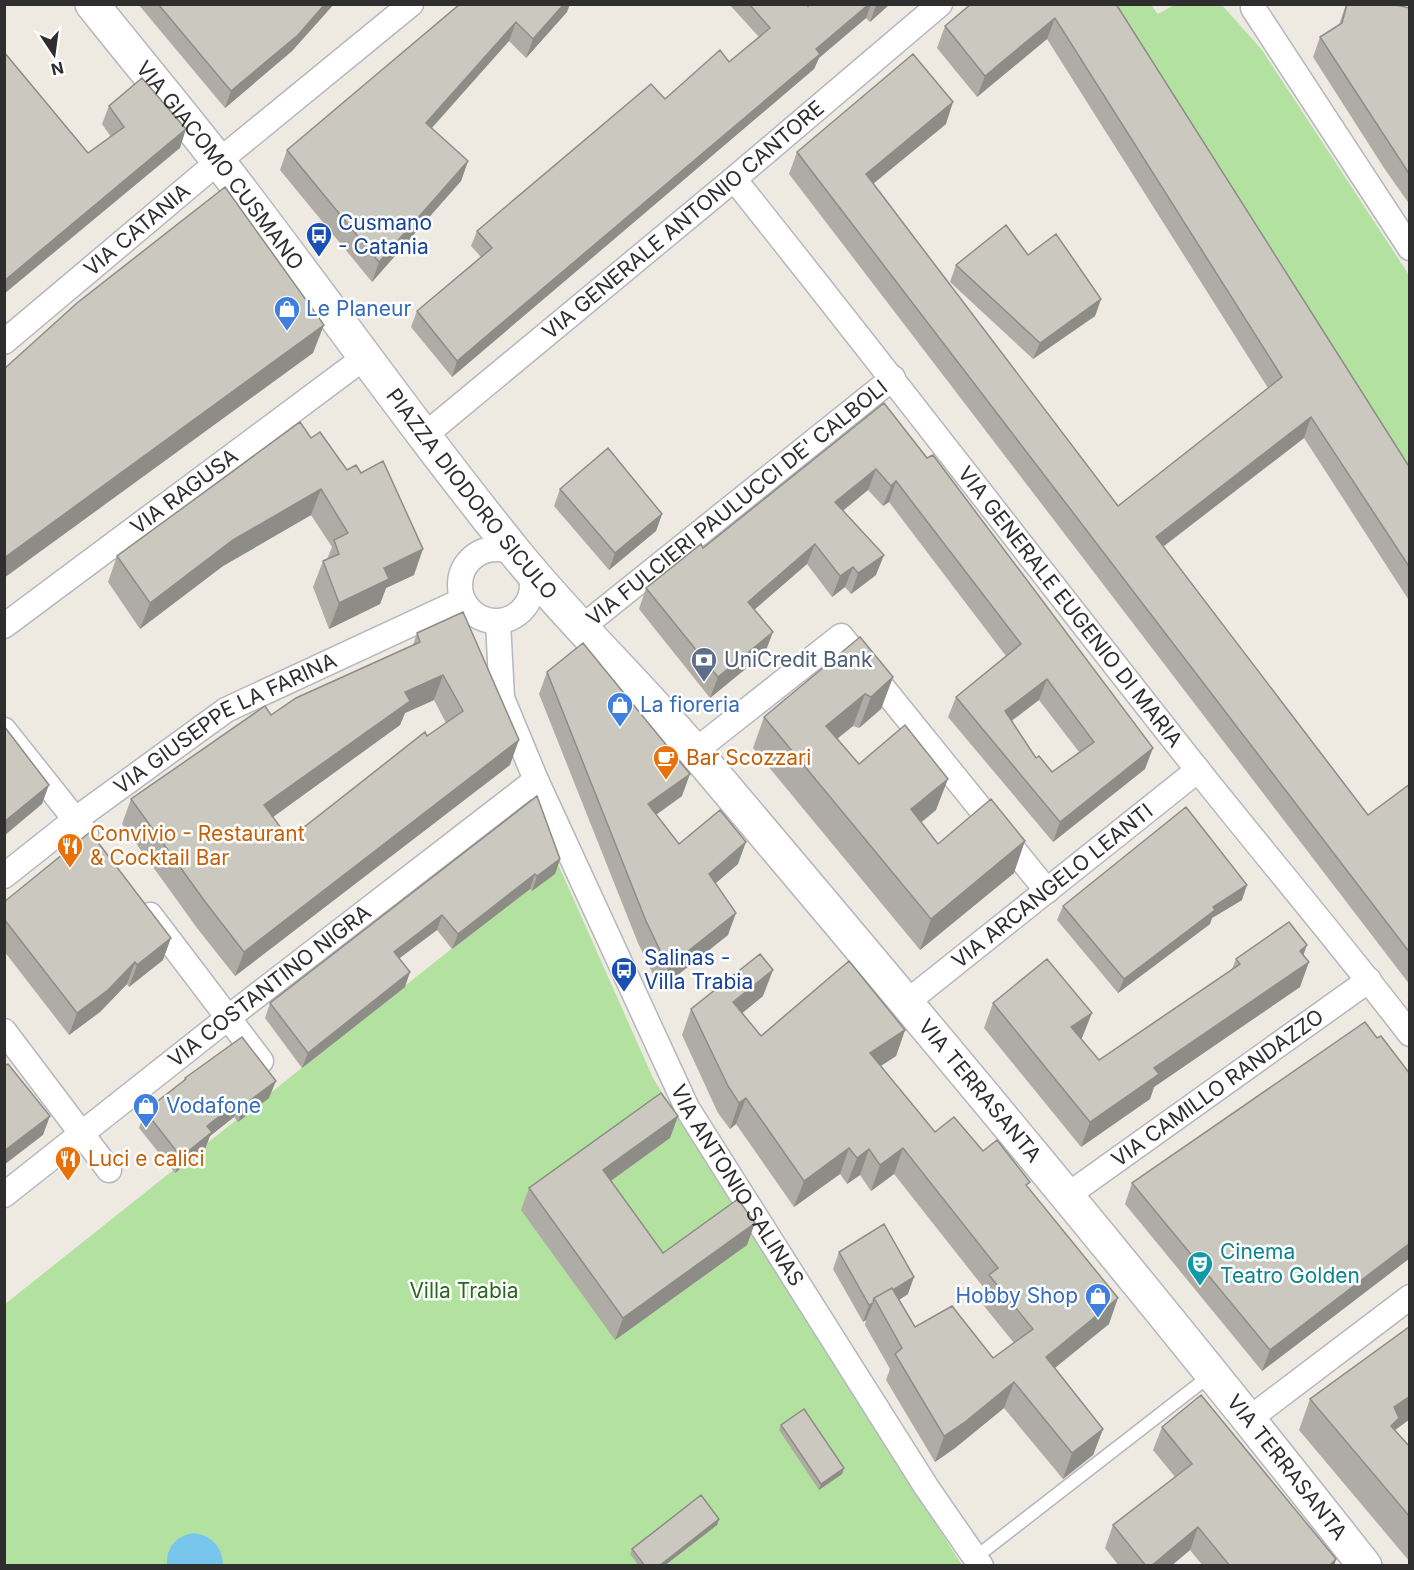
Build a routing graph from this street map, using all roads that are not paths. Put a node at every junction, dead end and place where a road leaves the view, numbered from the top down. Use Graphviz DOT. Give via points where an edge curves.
graph roads {
  1 [pos="92,4"];
  2 [pos="411,4"];
  3 [pos="940,4"];
  4 [pos="1253,4"];
  5 [pos="219,161"];
  6 [pos="734,179"];
  7 [pos="1410,248"];
  8 [pos="4,342"];
  9 [pos="364,357"];
  10 [pos="893,378"];
  11 [pos="425,435"];
  12 [pos="520,559"];
  13 [pos="463,600"];
  14 [pos="498,621"];
  15 [pos="4,626"];
  16 [pos="581,628"];
  17 [pos="4,730"];
  18 [pos="695,751"];
  19 [pos="1198,770"];
  20 [pos="536,780"];
  21 [pos="76,819"];
  22 [pos="98,848"];
  23 [pos="4,876"];
  24 [pos="1047,891"];
  25 [pos="135,895"];
  26 [pos="1369,980"];
  27 [pos="907,1002"];
  28 [pos="230,1017"];
  29 [pos="4,1031"];
  30 [pos="1410,1034"];
  31 [pos="261,1061"];
  32 [pos="82,1134"];
  33 [pos="109,1170"];
  34 [pos="4,1195"];
  35 [pos="1068,1195"];
  36 [pos="1410,1297"];
  37 [pos="1213,1373"];
  38 [pos="1249,1419"];
  39 [pos="978,1562"];
  40 [pos="1365,1566"];
  1 -- 5 [label="street, VIA GIACOMO CUSMANO"];
  2 -- 5 [label="street, VIA CATANIA"];
  3 -- 6 [label="street, VIA GENERALE ANTONIO CANTORE"];
  4 -- 7 [label="street"];
  5 -- 8 [label="street, VIA CATANIA"];
  5 -- 9 [label="street, VIA GIACOMO CUSMANO"];
  6 -- 10 [label="street, VIA GENERALE EUGENIO DI MARIA"];
  6 -- 11 [label="street, VIA GENERALE ANTONIO CANTORE"];
  9 -- 11 [label="street, PIAZZA DIODORO SICULO"];
  9 -- 15 [label="street, VIA RAGUSA"];
  10 -- 16 [label="street, VIA FULCIERI PAULUCCI DE' CALBOLI"];
  10 -- 19 [label="street, VIA GENERALE EUGENIO DI MARIA"];
  11 -- 12 [label="street, PIAZZA DIODORO SICULO"];
  12 -- 13 [label="street" via="498,549 475,556 461,576"];
  12 -- 14 [label="street" via="528,568 532,592 520,613"];
  12 -- 16 [label="street, PIAZZA DIODORO SICULO"];
  13 -- 14 [label="street" via="477,616"];
  13 -- 21 [label="street, VIA GIUSEPPE LA FARINA" via="226,710"];
  14 -- 20 [label="street" via="502,698"];
  16 -- 18 [label="street, VIA TERRASANTA"];
  17 -- 21 [label="street"];
  18 -- 24 [label="street" via="841,636"];
  18 -- 27 [label="street, VIA TERRASANTA"];
  19 -- 24 [label="street, VIA ARCANGELO LEANTI"];
  19 -- 26 [label="street, VIA GENERALE EUGENIO DI MARIA"];
  20 -- 28 [label="street, VIA COSTANTINO NIGRA"];
  20 -- 39 [label="street, VIA ANTONIO SALINAS" via="687,1108 927,1488"];
  21 -- 22 [label="street"];
  21 -- 23 [label="street, VIA GIUSEPPE LA FARINA"];
  24 -- 27 [label="street, VIA ARCANGELO LEANTI"];
  25 -- 28 [label="street"];
  26 -- 30 [label="street, VIA GENERALE EUGENIO DI MARIA"];
  26 -- 35 [label="street, VIA CAMILLO RANDAZZO"];
  27 -- 35 [label="street, VIA TERRASANTA"];
  28 -- 31 [label="street"];
  28 -- 32 [label="street, VIA COSTANTINO NIGRA"];
  29 -- 32 [label="street"];
  32 -- 33 [label="street"];
  32 -- 34 [label="street, VIA COSTANTINO NIGRA"];
  35 -- 37 [label="street, VIA TERRASANTA"];
  36 -- 38 [label="street"];
  37 -- 38 [label="street, VIA TERRASANTA"];
  37 -- 39 [label="lane"];
  38 -- 40 [label="street, VIA TERRASANTA"];
}
